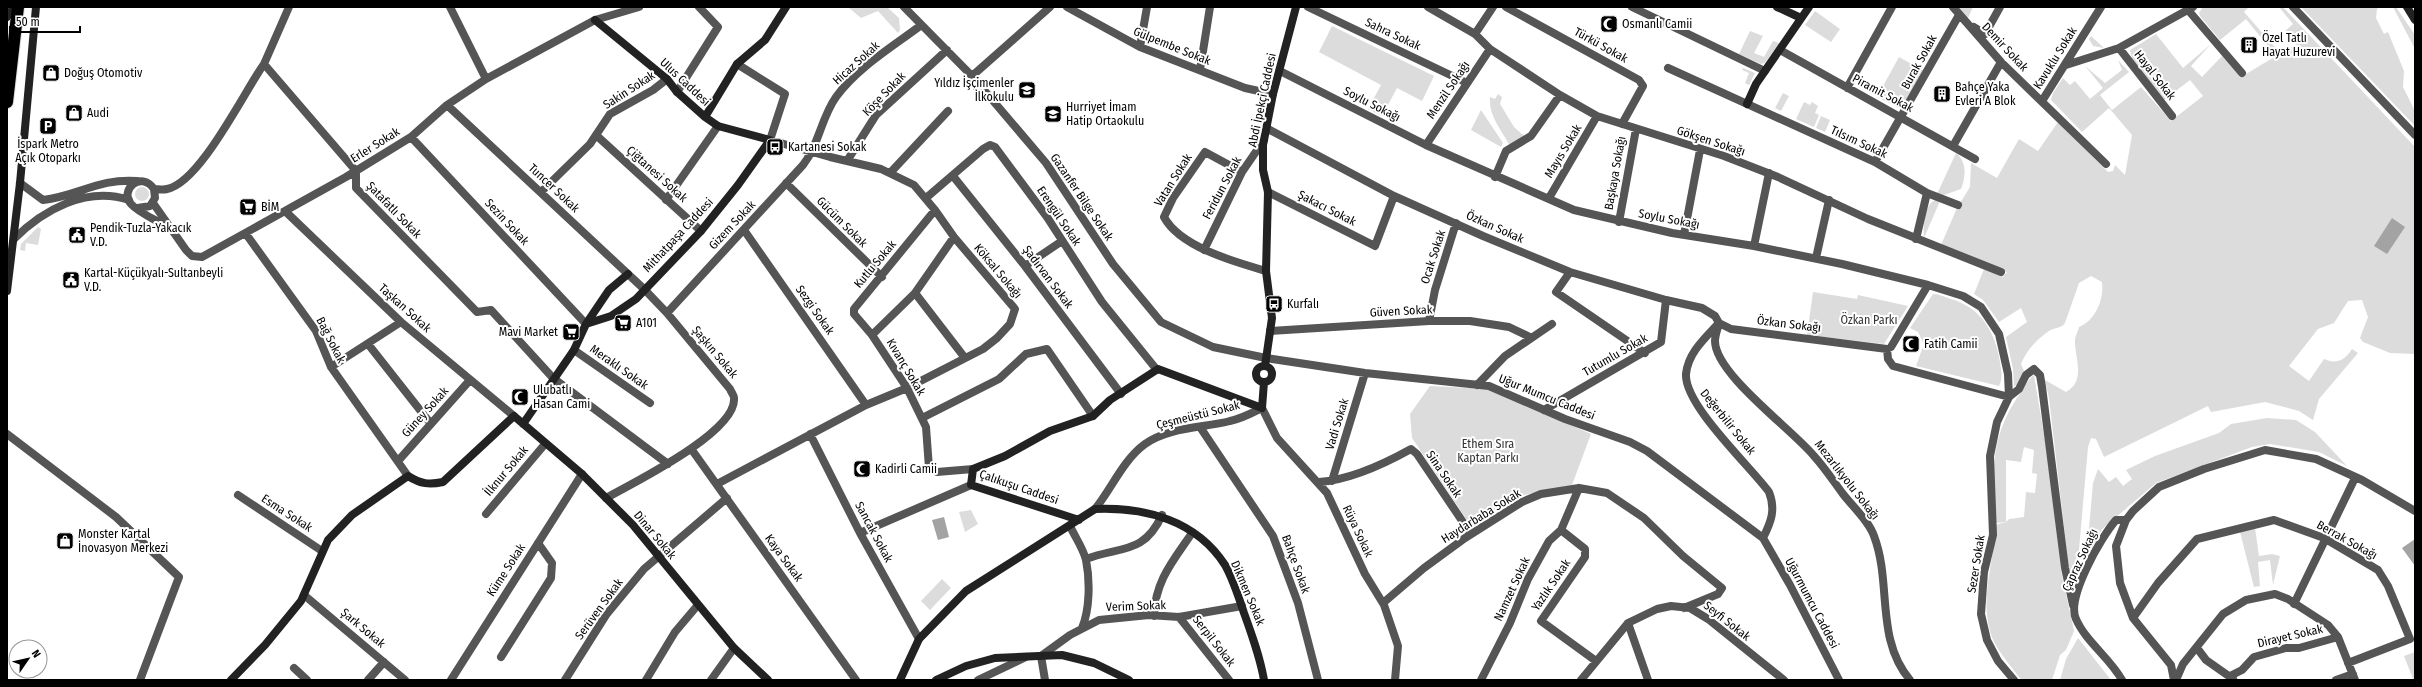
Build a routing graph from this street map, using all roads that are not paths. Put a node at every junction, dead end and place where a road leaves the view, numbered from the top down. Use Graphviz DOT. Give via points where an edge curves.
graph roads {
  1 [pos="14,7"];
  2 [pos="18,7"];
  3 [pos="36,7"];
  4 [pos="289,7"];
  5 [pos="450,7"];
  6 [pos="639,7"];
  7 [pos="699,7"];
  8 [pos="786,7"];
  9 [pos="904,7"];
  10 [pos="1050,7"];
  11 [pos="1147,7"];
  12 [pos="1210,7"];
  13 [pos="1296,7"];
  14 [pos="1308,7"];
  15 [pos="1428,7"];
  16 [pos="1493,7"];
  17 [pos="1506,7"];
  18 [pos="1777,7"];
  19 [pos="1809,7"];
  20 [pos="1892,7"];
  21 [pos="1953,7"];
  22 [pos="2000,7"];
  23 [pos="2101,7"];
  24 [pos="2293,7"];
  25 [pos="2407,7"];
  26 [pos="1070,8"];
  27 [pos="1637,8"];
  28 [pos="2190,8"];
  29 [pos="1959,14"];
  30 [pos="7,17"];
  31 [pos="1801,18"];
  32 [pos="595,20"];
  33 [pos="2415,20"];
  34 [pos="1966,22"];
  35 [pos="920,26"];
  36 [pos="1475,34"];
  37 [pos="1140,47"];
  38 [pos="2119,48"];
  39 [pos="1490,49"];
  40 [pos="947,50"];
  41 [pos="1780,50"];
  42 [pos="2001,62"];
  43 [pos="264,64"];
  44 [pos="736,64"];
  45 [pos="2066,64"];
  46 [pos="1668,68"];
  47 [pos="1200,70"];
  48 [pos="1280,71"];
  49 [pos="1764,71"];
  50 [pos="2242,73"];
  51 [pos="972,76"];
  52 [pos="486,79"];
  53 [pos="667,79"];
  54 [pos="1467,83"];
  55 [pos="1847,88"];
  56 [pos="677,92"];
  57 [pos="1273,94"];
  58 [pos="1560,95"];
  59 [pos="2042,101"];
  60 [pos="7,102"];
  61 [pos="1747,104"];
  62 [pos="447,105"];
  63 [pos="948,111"];
  64 [pos="1598,116"];
  65 [pos="1901,116"];
  66 [pos="2172,116"];
  67 [pos="705,117"];
  68 [pos="1622,124"];
  69 [pos="718,126"];
  70 [pos="1268,129"];
  71 [pos="1636,129"];
  72 [pos="596,135"];
  73 [pos="2415,135"];
  74 [pos="411,137"];
  75 [pos="1265,139"];
  76 [pos="770,140"];
  77 [pos="1426,145"];
  78 [pos="1953,146"];
  79 [pos="1700,150"];
  80 [pos="813,152"];
  81 [pos="1975,159"];
  82 [pos="847,161"];
  83 [pos="1875,162"];
  84 [pos="2106,164"];
  85 [pos="356,171"];
  86 [pos="1242,172"];
  87 [pos="890,173"];
  88 [pos="1769,173"];
  89 [pos="953,176"];
  90 [pos="1495,177"];
  91 [pos="137,181"];
  92 [pos="20,183"];
  93 [pos="786,183"];
  94 [pos="154,189"];
  95 [pos="541,192"];
  96 [pos="1268,192"];
  97 [pos="1927,193"];
  98 [pos="1394,196"];
  99 [pos="926,198"];
  100 [pos="1549,198"];
  101 [pos="129,200"];
  102 [pos="666,200"];
  103 [pos="1829,200"];
  104 [pos="153,203"];
  105 [pos="1958,205"];
  106 [pos="138,208"];
  107 [pos="935,210"];
  108 [pos="285,211"];
  109 [pos="1619,222"];
  110 [pos="1456,223"];
  111 [pos="169,228"];
  112 [pos="744,230"];
  113 [pos="701,231"];
  114 [pos="246,234"];
  115 [pos="1684,235"];
  116 [pos="954,237"];
  117 [pos="14,239"];
  118 [pos="1916,239"];
  119 [pos="1062,241"];
  120 [pos="1754,246"];
  121 [pos="1204,250"];
  122 [pos="1816,258"];
  123 [pos="1025,266"];
  124 [pos="1266,271"];
  125 [pos="1570,272"];
  126 [pos="2001,272"];
  127 [pos="628,274"];
  128 [pos="882,278"];
  129 [pos="1928,284"];
  130 [pos="644,289"];
  131 [pos="7,291"];
  132 [pos="915,293"];
  133 [pos="1666,300"];
  134 [pos="667,313"];
  135 [pos="1430,321"];
  136 [pos="401,322"];
  137 [pos="1719,323"];
  138 [pos="586,324"];
  139 [pos="1552,324"];
  140 [pos="1270,331"];
  141 [pos="872,335"];
  142 [pos="1530,338"];
  143 [pos="368,344"];
  144 [pos="1887,349"];
  145 [pos="574,350"];
  146 [pos="1644,353"];
  147 [pos="965,358"];
  148 [pos="1266,362"];
  149 [pos="331,367"];
  150 [pos="1156,370"];
  151 [pos="1365,373"];
  152 [pos="553,378"];
  153 [pos="470,380"];
  154 [pos="1477,385"];
  155 [pos="908,388"];
  156 [pos="1121,394"];
  157 [pos="2009,397"];
  158 [pos="650,403"];
  159 [pos="866,405"];
  160 [pos="1262,408"];
  161 [pos="1544,410"];
  162 [pos="514,416"];
  163 [pos="1093,416"];
  164 [pos="922,418"];
  165 [pos="431,424"];
  166 [pos="523,424"];
  167 [pos="1200,427"];
  168 [pos="7,434"];
  169 [pos="810,434"];
  170 [pos="545,444"];
  171 [pos="692,450"];
  172 [pos="398,461"];
  173 [pos="668,464"];
  174 [pos="973,469"];
  175 [pos="582,474"];
  176 [pos="408,476"];
  177 [pos="2355,478"];
  178 [pos="1332,481"];
  179 [pos="1319,482"];
  180 [pos="717,484"];
  181 [pos="971,484"];
  182 [pos="1579,488"];
  183 [pos="238,495"];
  184 [pos="606,498"];
  185 [pos="727,498"];
  186 [pos="1095,509"];
  187 [pos="2415,511"];
  188 [pos="486,514"];
  189 [pos="1162,516"];
  190 [pos="1079,520"];
  191 [pos="2126,520"];
  192 [pos="1070,526"];
  193 [pos="1561,530"];
  194 [pos="860,533"];
  195 [pos="1192,533"];
  196 [pos="1472,534"];
  197 [pos="1763,538"];
  198 [pos="2324,538"];
  199 [pos="538,543"];
  200 [pos="322,551"];
  201 [pos="657,556"];
  202 [pos="1086,559"];
  203 [pos="304,595"];
  204 [pos="1383,603"];
  205 [pos="2294,604"];
  206 [pos="2073,605"];
  207 [pos="698,606"];
  208 [pos="1242,606"];
  209 [pos="1684,608"];
  210 [pos="1154,616"];
  211 [pos="1179,617"];
  212 [pos="2133,618"];
  213 [pos="1628,623"];
  214 [pos="1082,628"];
  215 [pos="2338,637"];
  216 [pos="919,639"];
  217 [pos="734,648"];
  218 [pos="2197,648"];
  219 [pos="1028,655"];
  220 [pos="1041,656"];
  221 [pos="501,657"];
  222 [pos="1596,661"];
  223 [pos="384,662"];
  224 [pos="2348,663"];
  225 [pos="294,668"];
  226 [pos="2354,677"];
  227 [pos="2232,678"];
  228 [pos="453,679"];
  229 [pos="140,680"];
  230 [pos="231,680"];
  231 [pos="307,680"];
  232 [pos="368,680"];
  233 [pos="405,680"];
  234 [pos="565,680"];
  235 [pos="646,680"];
  236 [pos="711,680"];
  237 [pos="768,680"];
  238 [pos="856,680"];
  239 [pos="900,680"];
  240 [pos="936,680"];
  241 [pos="978,680"];
  242 [pos="1045,680"];
  243 [pos="1129,680"];
  244 [pos="1230,680"];
  245 [pos="1264,680"];
  246 [pos="1318,680"];
  247 [pos="1395,680"];
  248 [pos="1481,680"];
  249 [pos="1581,680"];
  250 [pos="1648,680"];
  251 [pos="1784,680"];
  252 [pos="1839,680"];
  253 [pos="1910,680"];
  254 [pos="2014,680"];
  255 [pos="2122,680"];
  256 [pos="2175,680"];
  257 [pos="2336,680"];
  1 -- 30 [label="street"];
  2 -- 60 [label="highway"];
  3 -- 92 [label="street"];
  4 -- 43 [label="street"];
  5 -- 52 [label="street"];
  6 -- 32 [label="street, Erler Sokak"];
  7 -- 56 [label="street" via="718,26"];
  8 -- 44 [label="street" via="766,40"];
  9 -- 35 [label="street, Gazanfer Bilge Sokak"];
  10 -- 51 [label="street"];
  11 -- 37 [label="street"];
  12 -- 47 [label="street"];
  13 -- 48 [label="street, Abdi İpekçi Caddesi"];
  14 -- 54 [label="street, Sahra Sokak"];
  15 -- 36 [label="street, Gökşen Sokağı"];
  16 -- 36 [label="street"];
  17 -- 68 [label="street, Türkü Sokak" via="1639,80 1643,86 1641,92"];
  18 -- 31 [label="street"];
  19 -- 31 [label="street"];
  20 -- 55 [label="street"];
  21 -- 29 [label="street, Demir Sokak"];
  22 -- 34 [label="street" via="1985,34"];
  23 -- 45 [label="street, Kavuklu Sokak"];
  24 -- 73 [label="street"];
  25 -- 33 [label="street"];
  26 -- 37 [label="street, Gülpembe Sokak"];
  27 -- 49 [label="street"];
  28 -- 38 [label="street"];
  28 -- 50 [label="street"];
  29 -- 34 [label="street, Demir Sokak"];
  29 -- 65 [label="street, Burak Sokak"];
  31 -- 41 [label="street"];
  32 -- 52 [label="street, Erler Sokak"];
  32 -- 53 [label="street, Ulus Caddesi"];
  34 -- 42 [label="street, Demir Sokak"];
  35 -- 40 [label="street, Gazanfer Bilge Sokak"];
  35 -- 80 [label="street, Hicaz Sokak" via="852,80 836,97 824,119"];
  36 -- 39 [label="street, Gökşen Sokağı"];
  37 -- 47 [label="street, Gülpembe Sokak"];
  38 -- 45 [label="street"];
  38 -- 66 [label="street, Hayal Sokak"];
  39 -- 54 [label="street, Menzil Sokağı"];
  39 -- 58 [label="street, Gökşen Sokağı"];
  40 -- 51 [label="street, Gazanfer Bilge Sokak"];
  40 -- 82 [label="street, Köşe Sokak" via="876,116"];
  41 -- 49 [label="street"];
  41 -- 55 [label="street, Piramit Sokak"];
  42 -- 59 [label="street, Demir Sokak"];
  42 -- 78 [label="street"];
  43 -- 85 [label="street"];
  43 -- 94 [label="street" via="200,164 179,184 167,189"];
  44 -- 67 [label="street"];
  44 -- 76 [label="street" via="785,94"];
  45 -- 59 [label="street, Kavuklu Sokak"];
  46 -- 61 [label="street, Tılsım Sokak"];
  47 -- 57 [label="street, Gülpembe Sokak" via="1245,88"];
  48 -- 57 [label="street, Abdi İpekçi Caddesi"];
  48 -- 77 [label="street, Soylu Sokağı"];
  49 -- 61 [label="street"];
  51 -- 148 [label="street, Gazanfer Bilge Sokak" via="1046,163 1113,264 1161,322 1213,347"];
  52 -- 62 [label="street, Erler Sokak"];
  53 -- 56 [label="street, Ulus Caddesi"];
  53 -- 72 [label="street, Sakin Sokak" via="653,90 610,114"];
  54 -- 77 [label="street, Menzil Sokağı"];
  55 -- 65 [label="street, Piramit Sokak"];
  56 -- 67 [label="street, Ulus Caddesi"];
  57 -- 70 [label="street, Abdi İpekçi Caddesi"];
  58 -- 64 [label="street, Gökşen Sokağı"];
  58 -- 90 [label="street" via="1531,136 1506,151"];
  59 -- 84 [label="street, Demir Sokak"];
  61 -- 83 [label="street, Tılsım Sokak"];
  62 -- 74 [label="street, Erler Sokak"];
  62 -- 95 [label="street, Tuncer Sokak"];
  63 -- 87 [label="street"];
  64 -- 68 [label="street, Gökşen Sokağı"];
  64 -- 100 [label="street, Mayıs Sokak"];
  65 -- 78 [label="street, Piramit Sokak"];
  65 -- 83 [label="street, Burak Sokak"];
  67 -- 69 [label="street, Ulus Caddesi"];
  68 -- 71 [label="street, Gökşen Sokağı"];
  69 -- 76 [label="street, Ulus Caddesi"];
  69 -- 102 [label="street"];
  70 -- 75 [label="street, Abdi İpekçi Caddesi"];
  70 -- 98 [label="street, Özkan Sokak"];
  71 -- 79 [label="street, Gökşen Sokağı"];
  71 -- 109 [label="street, Başkaya Sokağı"];
  72 -- 95 [label="street, Sakin Sokak"];
  72 -- 102 [label="street, Çiğtanesi Sokak"];
  74 -- 85 [label="street, Erler Sokak"];
  74 -- 138 [label="street, Sezin Sokak"];
  75 -- 86 [label="street, Feridun Sokak"];
  75 -- 96 [label="street, Abdi İpekçi Caddesi" via="1263,170"];
  76 -- 80 [label="street, Köksal Sokağı"];
  76 -- 113 [label="street, Mithatpaşa Caddesi"];
  77 -- 90 [label="street, Soylu Sokağı"];
  78 -- 81 [label="street, Piramit Sokak"];
  79 -- 88 [label="street, Gökşen Sokağı"];
  79 -- 115 [label="street"];
  80 -- 82 [label="street, Köksal Sokağı"];
  80 -- 93 [label="street, Gizem Sokak"];
  82 -- 87 [label="street, Köksal Sokağı"];
  83 -- 97 [label="street, Tılsım Sokak"];
  85 -- 108 [label="street, Erler Sokak"];
  85 -- 152 [label="street, Şatafatlı Sokak" via="356,188 477,312 491,310"];
  86 -- 121 [label="street, Feridun Sokak"];
  86 -- 121 [label="street, Vatan Sokak" via="1205,152 1166,210 1164,217 1167,223"];
  87 -- 99 [label="street, Köksal Sokağı" via="914,185"];
  88 -- 103 [label="street, Gökşen Sokağı"];
  88 -- 120 [label="street"];
  89 -- 99 [label="street, Erengül Sokak"];
  89 -- 119 [label="street, Erengül Sokak" via="982,149 990,145 995,146"];
  89 -- 123 [label="street, Şadırvan Sokak"];
  90 -- 100 [label="street, Soylu Sokağı"];
  91 -- 92 [label="street" via="104,182 58,198 43,200"];
  91 -- 94 [label="street" via="148,182"];
  91 -- 101 [label="street" via="128,191"];
  92 -- 117 [label="street"];
  93 -- 112 [label="street, Gizem Sokak"];
  93 -- 128 [label="street, Gücüm Sokak"];
  94 -- 104 [label="street" via="156,194"];
  95 -- 127 [label="street, Tuncer Sokak"];
  96 -- 98 [label="street, Şakacı Sokak" via="1375,246"];
  96 -- 124 [label="street, Abdi İpekçi Caddesi"];
  97 -- 105 [label="street, Tılsım Sokak"];
  97 -- 118 [label="street"];
  98 -- 110 [label="street, Özkan Sokak"];
  99 -- 107 [label="street, Köksal Sokağı"];
  100 -- 109 [label="street, Soylu Sokağı" via="1574,210"];
  101 -- 106 [label="street"];
  101 -- 117 [label="street" via="100,196 68,203 38,217"];
  102 -- 113 [label="street, Çiğtanesi Sokak"];
  103 -- 118 [label="street, Gökşen Sokağı"];
  103 -- 122 [label="street"];
  104 -- 106 [label="street" via="146,208"];
  104 -- 111 [label="street"];
  106 -- 111 [label="street"];
  107 -- 116 [label="street, Köksal Sokağı"];
  107 -- 128 [label="street, Kutlu Sokak"];
  108 -- 114 [label="street, Erler Sokak"];
  108 -- 136 [label="street, Taşkan Sokak"];
  109 -- 115 [label="street, Soylu Sokağı"];
  110 -- 125 [label="street, Özkan Sokak"];
  110 -- 135 [label="street, Ocak Sokak" via="1435,290"];
  111 -- 114 [label="street, Erler Sokak" via="186,250 197,257 202,257"];
  112 -- 134 [label="street, Gizem Sokak"];
  112 -- 159 [label="street, Sezgi Sokak"];
  113 -- 130 [label="street, Mithatpaşa Caddesi"];
  114 -- 149 [label="street, Bağ Sokak" via="316,331"];
  115 -- 120 [label="street, Soylu Sokağı"];
  116 -- 132 [label="street, Kıvanç Sokak"];
  116 -- 147 [label="street, Köksal Sokağı" via="1015,309 1010,324 998,338"];
  117 -- 131 [label="street"];
  118 -- 126 [label="street, Gökşen Sokağı"];
  119 -- 123 [label="street"];
  119 -- 150 [label="street, Erengül Sokak" via="1102,302"];
  120 -- 122 [label="street, Soylu Sokağı"];
  121 -- 124 [label="street, Vatan Sokak"];
  122 -- 129 [label="street, Soylu Sokağı"];
  123 -- 156 [label="street, Şadırvan Sokak"];
  124 -- 140 [label="street, Abdi İpekçi Caddesi" via="1272,318"];
  125 -- 133 [label="street, Özkan Sokak"];
  125 -- 146 [label="street" via="1556,292"];
  127 -- 130 [label="street, Tuncer Sokak"];
  127 -- 138 [label="street, Mithatpaşa Caddesi" via="608,290"];
  128 -- 141 [label="street, Kutlu Sokak" via="854,309 858,319"];
  129 -- 144 [label="street" via="1891,347"];
  129 -- 157 [label="street, Soylu Sokağı" via="1963,296 1981,307 1990,319 1999,334 2004,353"];
  130 -- 134 [label="street, Şaşkın Sokak"];
  130 -- 138 [label="street, Mithatpaşa Caddesi" via="636,299 611,316"];
  132 -- 141 [label="street, Kıvanç Sokak"];
  132 -- 147 [label="street"];
  133 -- 137 [label="street, Özkan Sokak" via="1709,311"];
  133 -- 146 [label="street, Tutumlu Sokak" via="1661,342"];
  134 -- 171 [label="street, Şaşkın Sokak" via="730,389 734,398 732,408 724,419"];
  135 -- 140 [label="street, Güven Sokak"];
  135 -- 142 [label="street, Güven Sokak" via="1494,324 1509,327"];
  136 -- 143 [label="street"];
  136 -- 153 [label="street, Taşkan Sokak"];
  137 -- 144 [label="street, Özkan Sokağı" via="1731,329"];
  137 -- 197 [label="street, Değerbilir Sokak" via="1696,348 1686,373 1687,382 1690,395 1769,492 1773,503 1772,521"];
  137 -- 253 [label="street, Mezarlıkyolu Sokağı" via="1715,341 1718,352 1741,387 1814,455 1874,534 1892,651 1902,671"];
  138 -- 145 [label="street, Mithatpaşa Caddesi"];
  139 -- 142 [label="street"];
  140 -- 148 [label="street, Abdi İpekçi Caddesi"];
  141 -- 155 [label="street, Kıvanç Sokak"];
  142 -- 154 [label="street" via="1505,356"];
  143 -- 149 [label="street"];
  143 -- 165 [label="street"];
  144 -- 157 [label="street" via="1888,359 1893,366"];
  145 -- 152 [label="street, Mithatpaşa Caddesi"];
  145 -- 158 [label="street, Meraklı Sokak"];
  146 -- 161 [label="street, Tutumlu Sokak"];
  147 -- 155 [label="street, Köksal Sokağı"];
  148 -- 151 [label="street, Uğur Mumcu Caddesi"];
  148 -- 160 [label="street, Abdi İpekçi Caddesi" via="1256,373 1257,378 1264,382"];
  149 -- 172 [label="street, Bağ Sokak"];
  150 -- 156 [label="street, Çalıkuşu Caddesi"];
  150 -- 160 [label="street" via="1166,370 1184,380"];
  151 -- 154 [label="street, Uğur Mumcu Caddesi"];
  151 -- 178 [label="street, Vadi Sokak"];
  152 -- 166 [label="street, Mithatpaşa Caddesi"];
  152 -- 173 [label="street"];
  153 -- 162 [label="street, Taşkan Sokak"];
  153 -- 165 [label="street, Güney Sokak"];
  154 -- 161 [label="street, Uğur Mumcu Caddesi" via="1489,386"];
  155 -- 159 [label="street, Köksal Sokağı"];
  155 -- 164 [label="street, Kıvanç Sokak"];
  156 -- 163 [label="street, Çalıkuşu Caddesi" via="1102,406"];
  157 -- 206 [label="street, Sezer Sokak" via="2019,389 2026,375 2034,368 2040,374 2065,568"];
  157 -- 254 [label="street, Sezer Sokak" via="1997,422 1990,456 1993,534 1984,572 1981,614 1987,640 1998,661"];
  159 -- 169 [label="street, Köksal Sokağı"];
  160 -- 167 [label="street, Çeşmeüstü Sokak" via="1232,421"];
  160 -- 179 [label="street, Rüya Sokak" via="1277,438"];
  161 -- 197 [label="street, Uğur Mumcu Caddesi" via="1630,442 1647,451"];
  162 -- 166 [label="street, Dinar Sokak"];
  162 -- 176 [label="street" via="443,482 429,485"];
  163 -- 164 [label="street" via="1047,349 1026,354 999,379"];
  163 -- 174 [label="street, Çalıkuşu Caddesi" via="1050,431 1005,456"];
  164 -- 174 [label="street, Kıvanç Sokak" via="928,441 929,468 936,472"];
  165 -- 172 [label="street, Güney Sokak"];
  166 -- 170 [label="street, Dinar Sokak"];
  167 -- 186 [label="street, Çeşmeüstü Sokak" via="1162,434 1144,444 1126,462 1106,496"];
  167 -- 246 [label="street, Bahçe Sokak" via="1273,536 1298,603"];
  168 -- 229 [label="street" via="116,517 179,577"];
  169 -- 180 [label="street, Köksal Sokağı"];
  169 -- 194 [label="street, Sancak Sokak"];
  170 -- 175 [label="street, Dinar Sokak"];
  170 -- 188 [label="street, İlknur Sokak"];
  171 -- 173 [label="street, Şaşkın Sokak"];
  171 -- 180 [label="street, Kaya Sokak"];
  172 -- 176 [label="street, Bağ Sokak"];
  173 -- 184 [label="street, Şaşkın Sokak"];
  174 -- 181 [label="street, Çalıkuşu Caddesi"];
  175 -- 184 [label="street, Dinar Sokak"];
  175 -- 199 [label="street, Küme Sokak"];
  176 -- 200 [label="street" via="343,523"];
  177 -- 187 [label="street"];
  177 -- 191 [label="street" via="2316,459 2265,450 2204,469 2159,487"];
  177 -- 198 [label="street"];
  178 -- 179 [label="street, Sina Sokak"];
  178 -- 196 [label="street, Sina Sokak" via="1374,467 1411,449"];
  179 -- 204 [label="street, Rüya Sokak" via="1327,492 1365,574"];
  180 -- 185 [label="street, Kaya Sokak"];
  181 -- 190 [label="street, Çalıkuşu Caddesi"];
  181 -- 194 [label="street"];
  182 -- 193 [label="street, Namzet Sokak"];
  182 -- 196 [label="street, Haydarbaba Sokak" via="1522,502"];
  182 -- 209 [label="street, Haydarbaba Sokak" via="1607,493 1644,518 1683,556 1722,588 1718,594"];
  183 -- 200 [label="street, Esma Sokak"];
  184 -- 201 [label="street, Dinar Sokak"];
  185 -- 201 [label="street, Serüven Sokak"];
  185 -- 238 [label="street, Kaya Sokak"];
  186 -- 189 [label="street, Dikmen Sokak" via="1136,510"];
  186 -- 190 [label="street, Çeşmeüstü Sokak"];
  189 -- 195 [label="street, Dikmen Sokak"];
  189 -- 202 [label="street" via="1145,541 1129,549"];
  190 -- 192 [label="street"];
  191 -- 206 [label="street, Çapraz Sokağı" via="2116,520 2108,529 2080,585"];
  191 -- 212 [label="street" via="2116,546 2120,583"];
  192 -- 202 [label="street"];
  192 -- 216 [label="street" via="966,591"];
  193 -- 222 [label="street, Yazlık Sokak" via="1585,549 1585,557 1541,621"];
  193 -- 248 [label="street, Namzet Sokak" via="1549,541 1528,579 1510,623"];
  194 -- 216 [label="street, Sancak Sokak"];
  195 -- 208 [label="street, Dikmen Sokak" via="1213,550 1225,566"];
  195 -- 210 [label="street" via="1160,582 1154,599"];
  196 -- 204 [label="street, Haydarbaba Sokak" via="1424,568"];
  197 -- 252 [label="street, Uğurmumcu Caddesi"];
  198 -- 205 [label="street"];
  198 -- 212 [label="street, Berrak Sokağı" via="2274,520 2197,539 2158,583"];
  198 -- 224 [label="street, Berrak Sokağı" via="2378,570 2388,586 2410,639"];
  199 -- 221 [label="street" via="552,564 551,578"];
  199 -- 228 [label="street, Küme Sokak"];
  200 -- 203 [label="street"];
  201 -- 207 [label="street, Dinar Sokak"];
  201 -- 234 [label="street, Serüven Sokak" via="606,615"];
  202 -- 214 [label="street" via="1088,593"];
  203 -- 223 [label="street, Şark Sokak"];
  203 -- 230 [label="street" via="265,645"];
  204 -- 247 [label="street, Rüya Sokak" via="1398,646"];
  205 -- 215 [label="street" via="2328,625"];
  205 -- 218 [label="street" via="2275,594 2246,600 2223,614"];
  206 -- 255 [label="street, Çapraz Sokağı" via="2075,618 2081,629"];
  207 -- 217 [label="street, Dinar Sokak"];
  207 -- 235 [label="street" via="675,632"];
  208 -- 211 [label="street, Verim Sokak"];
  208 -- 245 [label="street, Dikmen Sokak" via="1259,654"];
  209 -- 213 [label="street, Seyfi Sokak" via="1671,606 1657,609"];
  209 -- 251 [label="street, Seyfi Sokak" via="1690,608 1708,619"];
  210 -- 211 [label="street, Verim Sokak"];
  210 -- 214 [label="street, Verim Sokak" via="1099,620"];
  211 -- 244 [label="street, Serpil Sokak"];
  212 -- 256 [label="street" via="2171,665"];
  213 -- 222 [label="street, Seyfi Sokak"];
  213 -- 250 [label="street"];
  214 -- 220 [label="street, Verim Sokak"];
  215 -- 224 [label="street"];
  215 -- 227 [label="street, Dirayet Sokak" via="2254,657"];
  216 -- 239 [label="street"];
  217 -- 236 [label="street"];
  217 -- 237 [label="street, Dinar Sokak"];
  218 -- 227 [label="street" via="2206,660"];
  218 -- 256 [label="street" via="2183,664"];
  219 -- 220 [label="street"];
  219 -- 240 [label="street" via="988,660 966,666"];
  219 -- 241 [label="street"];
  220 -- 242 [label="street"];
  220 -- 243 [label="street" via="1062,654 1079,657"];
  222 -- 249 [label="street, Seyfi Sokak"];
  223 -- 232 [label="street"];
  223 -- 233 [label="street, Şark Sokak"];
  224 -- 226 [label="street"];
  225 -- 231 [label="street"];
  226 -- 257 [label="street"];
}
